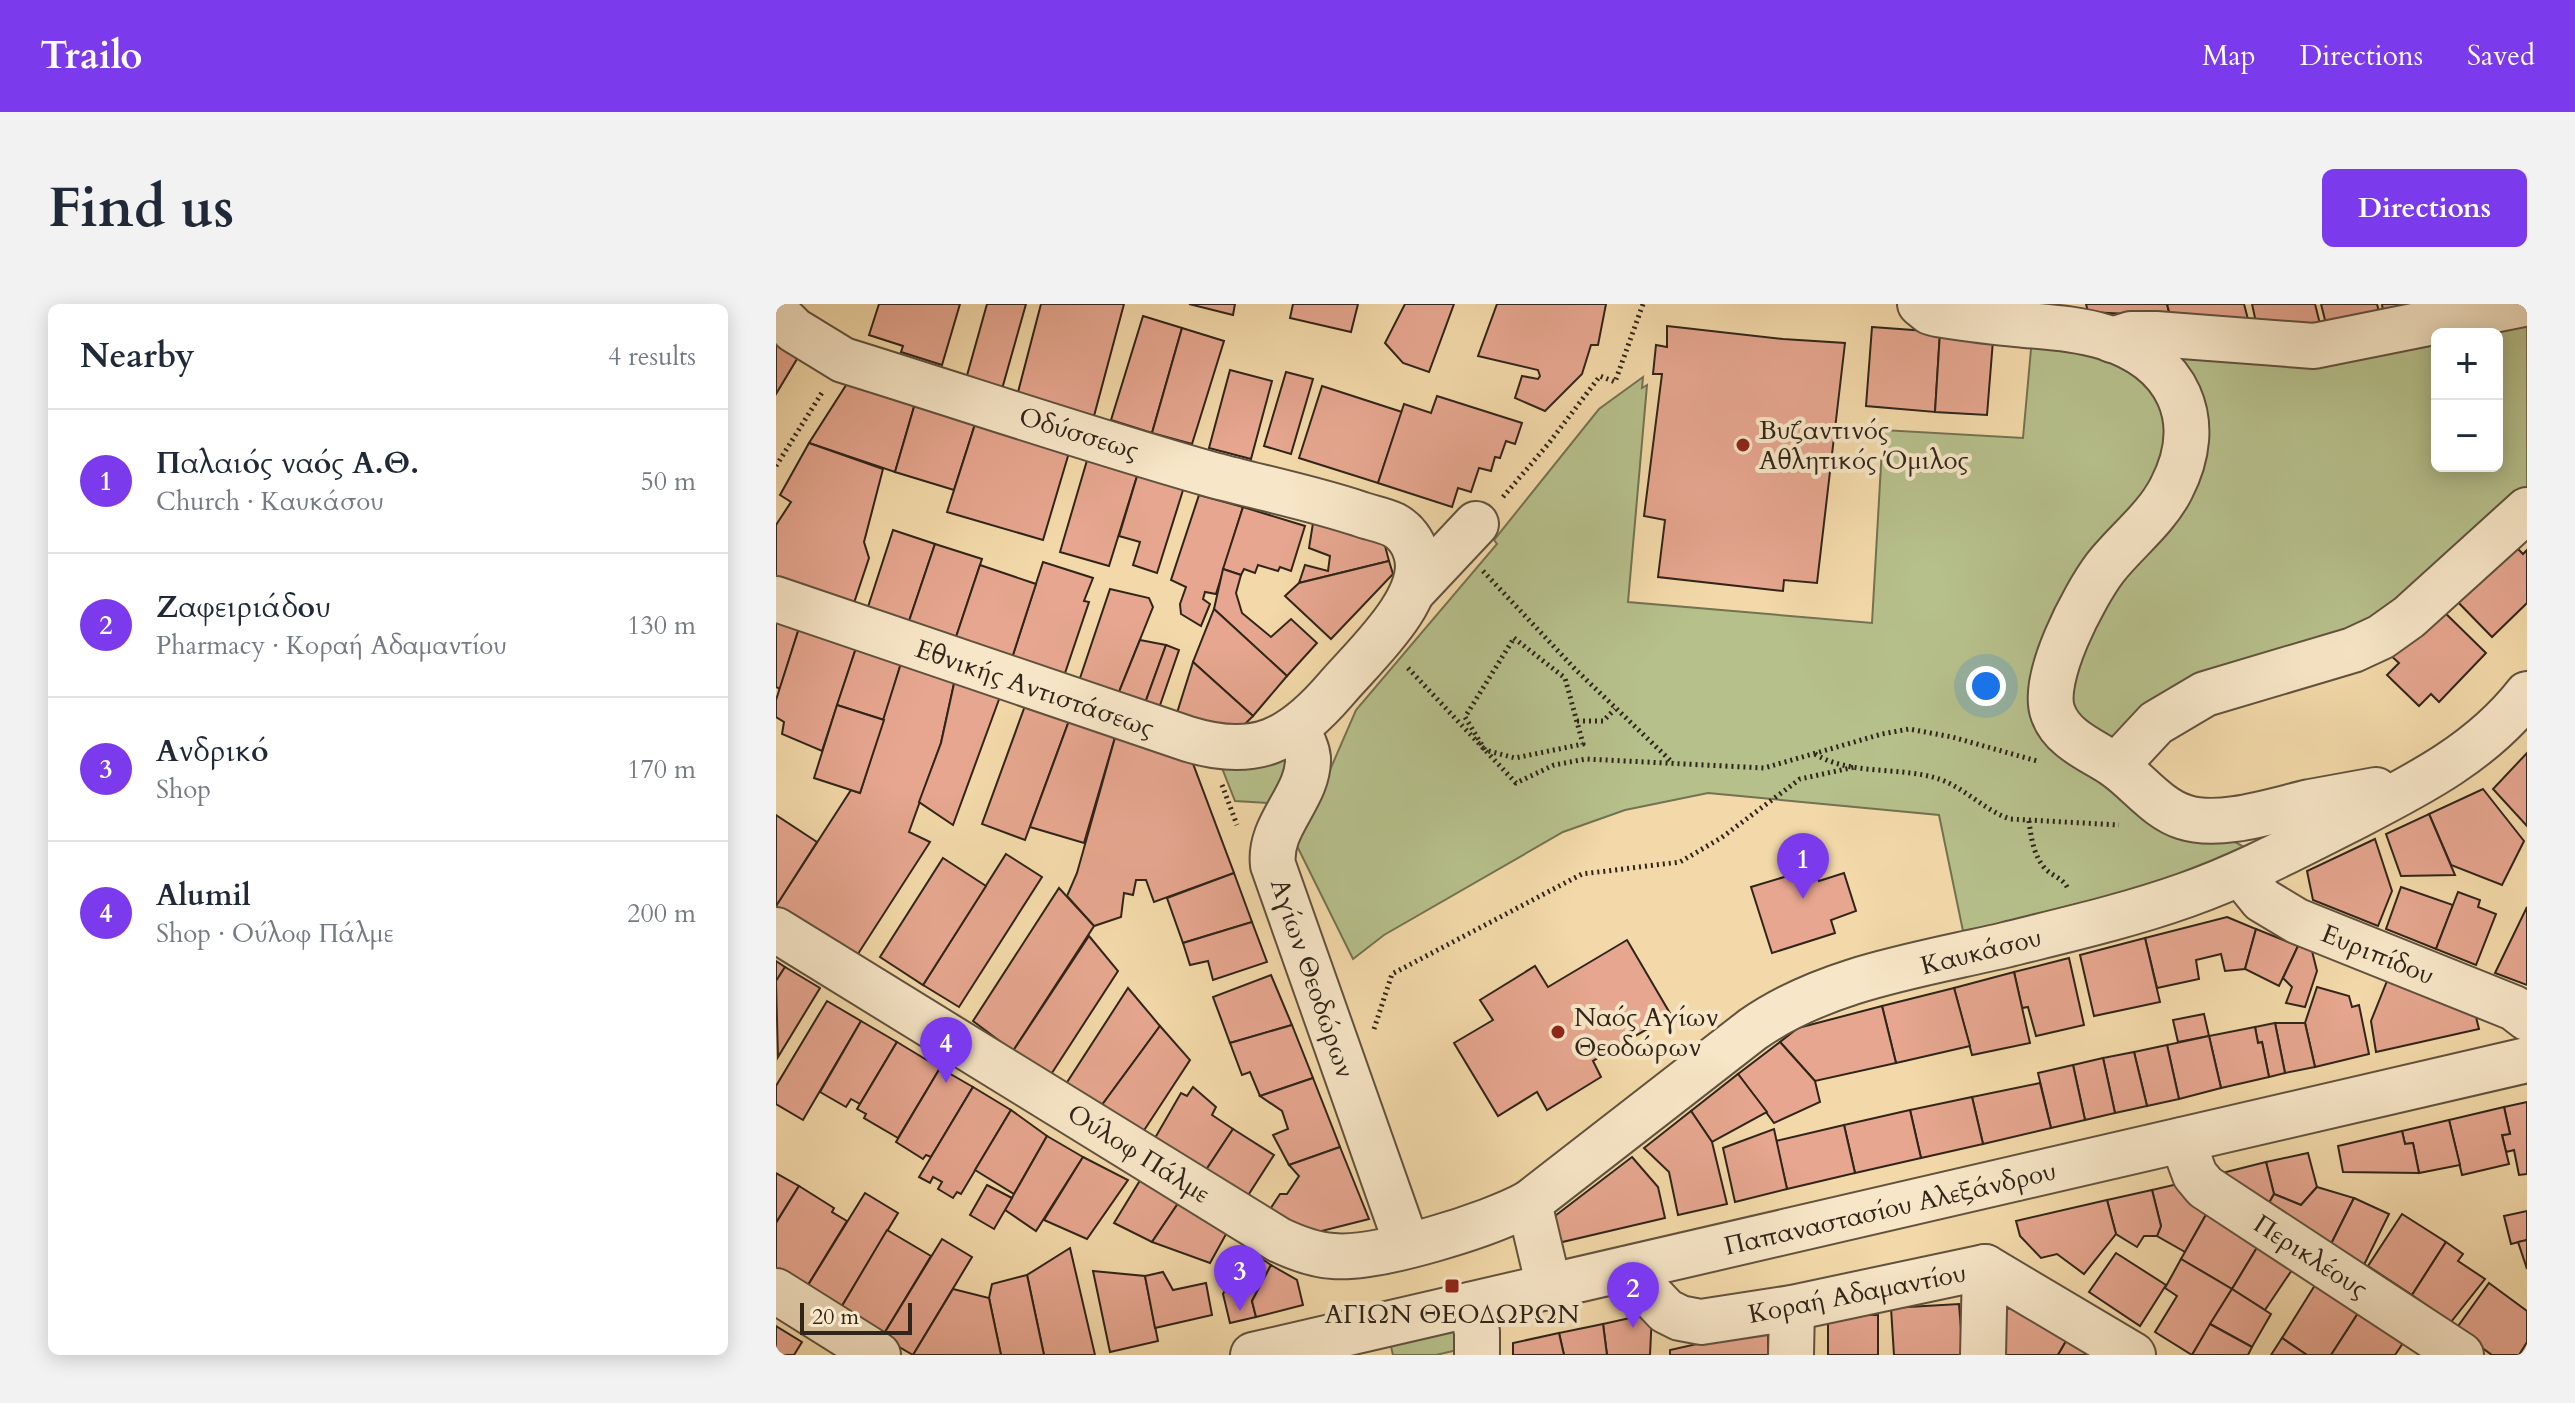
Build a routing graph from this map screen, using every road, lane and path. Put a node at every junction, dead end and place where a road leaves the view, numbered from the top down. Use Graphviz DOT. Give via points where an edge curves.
graph roads {
  1 [pos="1643,304"];
  2 [pos="1920,304"];
  3 [pos="2523,304"];
  4 [pos="776,312"];
  5 [pos="2112,340"];
  6 [pos="838,367"];
  7 [pos="776,466"];
  8 [pos="2527,510"];
  9 [pos="1467,534"];
  10 [pos="1414,590"];
  11 [pos="776,599"];
  12 [pos="1380,638"];
  13 [pos="2527,694"];
  14 [pos="1615,709"];
  15 [pos="1577,721"];
  16 [pos="1296,729"];
  17 [pos="1988,748"];
  18 [pos="1815,754"];
  19 [pos="1673,763"];
  20 [pos="1859,766"];
  21 [pos="2116,766"];
  22 [pos="1218,775"];
  23 [pos="2425,780"];
  24 [pos="2029,821"];
  25 [pos="2127,825"];
  26 [pos="1239,831"];
  27 [pos="2241,874"];
  28 [pos="2069,892"];
  29 [pos="776,930"];
  30 [pos="2527,1018"];
  31 [pos="1370,1043"];
  32 [pos="2527,1060"];
  33 [pos="2182,1140"];
  34 [pos="1529,1203"];
  35 [pos="1407,1245"];
  36 [pos="1985,1267"];
  37 [pos="1626,1269"];
  38 [pos="1549,1287"];
  39 [pos="776,1291"];
  40 [pos="1471,1305"];
  41 [pos="1792,1308"];
  42 [pos="878,1355"];
  43 [pos="1253,1355"];
  44 [pos="1477,1355"];
  45 [pos="1791,1355"];
  46 [pos="1983,1355"];
  47 [pos="2133,1355"];
  48 [pos="2461,1355"];
  1 -- 9 [label="path" via="1615,382 1600,376 1509,491"];
  2 -- 5 [label="street" via="1937,314 2067,329"];
  3 -- 5 [label="street" via="2314,346 2156,334"];
  4 -- 6 [label="street, Οδύσσεως"];
  5 -- 21 [label="street" via="2147,358 2171,379 2183,403 2186,434 2170,492 2105,568 2054,670 2051,706 2060,726"];
  6 -- 7 [label="path"];
  6 -- 10 [label="street, Οδύσσεως" via="1396,526 1415,549"];
  8 -- 21 [label="street" via="2381,637 2205,694 2156,723"];
  9 -- 10 [label="street"];
  9 -- 14 [label="path"];
  10 -- 12 [label="street"];
  11 -- 16 [label="street, Εθνικής Αντιστάσεως" via="1206,744 1255,747"];
  12 -- 16 [label="street"];
  12 -- 19 [label="path" via="1516,783 1543,769 1586,759"];
  13 -- 23 [label="street, Καυκάσου" via="2481,742"];
  14 -- 15 [label="path" via="1603,721"];
  14 -- 19 [label="path"];
  15 -- 15 [label="path" via="1583,744 1515,758 1485,750 1465,717 1514,638 1565,678"];
  16 -- 35 [label="street, Αγίων Θεοδώρων" via="1308,759 1275,838 1273,865 1382,1129"];
  17 -- 18 [label="path" via="1909,729"];
  18 -- 19 [label="path" via="1756,769"];
  18 -- 20 [label="path"];
  20 -- 24 [label="path" via="1938,779 1999,815"];
  20 -- 31 [label="path" via="1800,779 1680,862 1582,874 1392,974"];
  21 -- 23 [label="street" via="2171,811 2202,820"];
  22 -- 26 [label="path"];
  23 -- 27 [label="street, Καυκάσου"];
  24 -- 25 [label="path"];
  24 -- 28 [label="path" via="2034,851"];
  27 -- 30 [label="street, Ευριπίδου" via="2262,900 2297,921 2514,1008"];
  27 -- 34 [label="street, Καυκάσου" via="2129,913 1859,981 1792,1005 1753,1029"];
  29 -- 35 [label="street, Ούλοφ Πάλμε" via="1289,1245 1358,1256"];
  32 -- 33 [label="street, Παπαναστασίου Αλεξάνδρου"];
  33 -- 37 [label="street, Παπαναστασίου Αλεξάνδρου"];
  33 -- 48 [label="street, Περικλέους" via="2205,1187"];
  34 -- 35 [label="street, Ούλοφ Πάλμε" via="1495,1219"];
  34 -- 38 [label="street"];
  36 -- 41 [label="street, Κοραή Αδαμαντίου"];
  36 -- 46 [label="street"];
  36 -- 47 [label="street, Κοραή Αδαμαντίου"];
  37 -- 38 [label="street, Παπαναστασίου Αλεξάνδρου"];
  37 -- 41 [label="street, Κοραή Αδαμαντίου" via="1666,1311 1680,1318 1701,1322"];
  38 -- 40 [label="street, Παπαναστασίου Αλεξάνδρου"];
  39 -- 42 [label="street"];
  40 -- 43 [label="street, Παπαναστασίου Αλεξάνδρου"];
  40 -- 44 [label="street"];
  41 -- 45 [label="street"];
}
